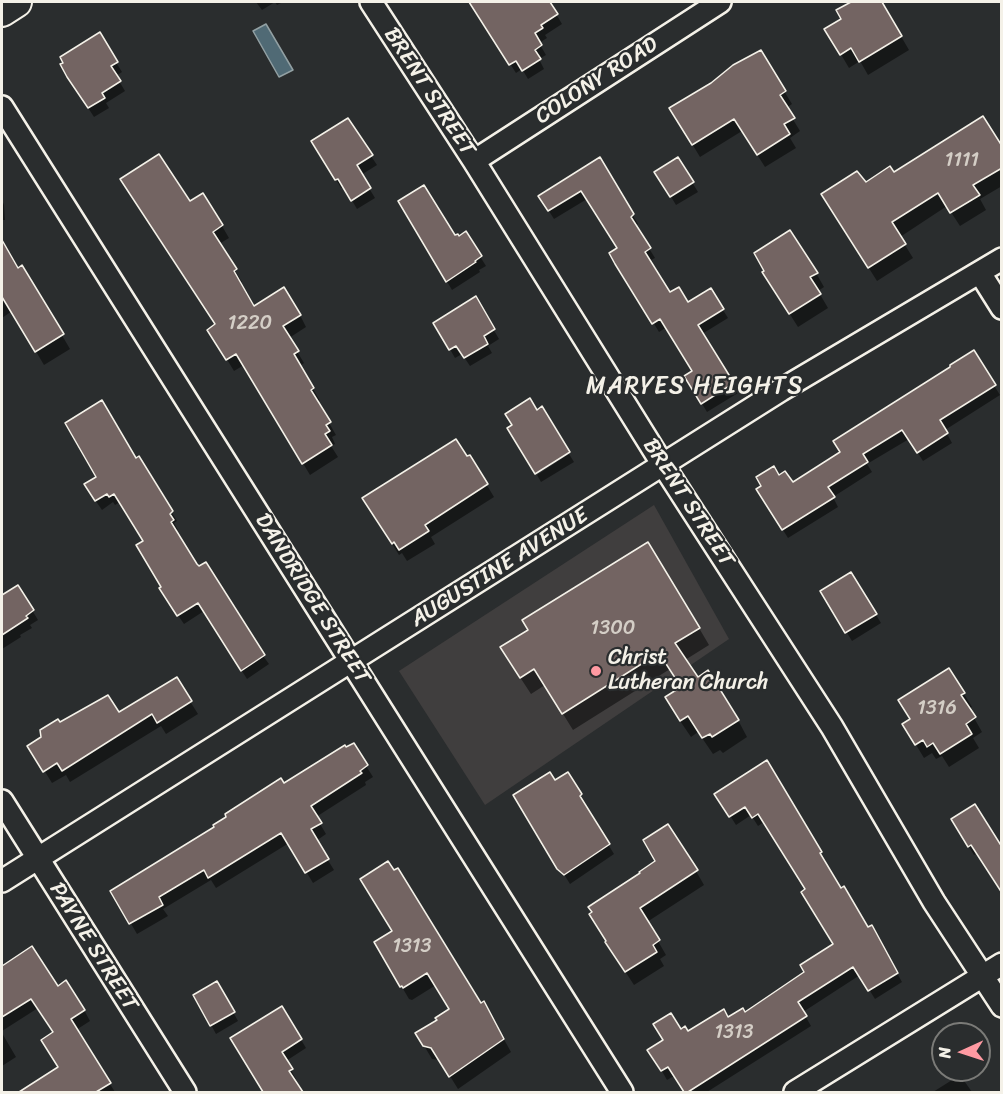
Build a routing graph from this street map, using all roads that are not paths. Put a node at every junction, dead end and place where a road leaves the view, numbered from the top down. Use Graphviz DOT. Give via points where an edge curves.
graph roads {
  1 [pos="16,2"];
  2 [pos="371,2"];
  3 [pos="720,2"];
  4 [pos="2,11"];
  5 [pos="2,107"];
  6 [pos="474,161"];
  7 [pos="1002,260"];
  8 [pos="980,273"];
  9 [pos="1002,308"];
  10 [pos="663,465"];
  11 [pos="351,661"];
  12 [pos="2,801"];
  13 [pos="38,859"];
  14 [pos="2,881"];
  15 [pos="1002,964"];
  16 [pos="982,976"];
  17 [pos="1002,1006"];
  18 [pos="185,1092"];
  19 [pos="621,1092"];
  20 [pos="795,1092"];
  1 -- 4 [label="street"];
  2 -- 6 [label="street, BRENT STREET"];
  3 -- 6 [label="street, COLONY ROAD"];
  5 -- 11 [label="street, DANDRIDGE STREET"];
  6 -- 10 [label="street, BRENT STREET"];
  7 -- 8 [label="street, AUGUSTINE AVENUE"];
  8 -- 9 [label="street"];
  8 -- 10 [label="street, AUGUSTINE AVENUE" via="781,390"];
  10 -- 11 [label="street, AUGUSTINE AVENUE"];
  10 -- 16 [label="street, BRENT STREET" via="832,727"];
  11 -- 13 [label="street, AUGUSTINE AVENUE"];
  11 -- 19 [label="street, DANDRIDGE STREET"];
  12 -- 13 [label="street, PAYNE STREET"];
  13 -- 14 [label="street, AUGUSTINE AVENUE"];
  13 -- 18 [label="street, PAYNE STREET"];
  15 -- 16 [label="street"];
  16 -- 17 [label="street, BRENT STREET"];
  16 -- 20 [label="street"];
}
